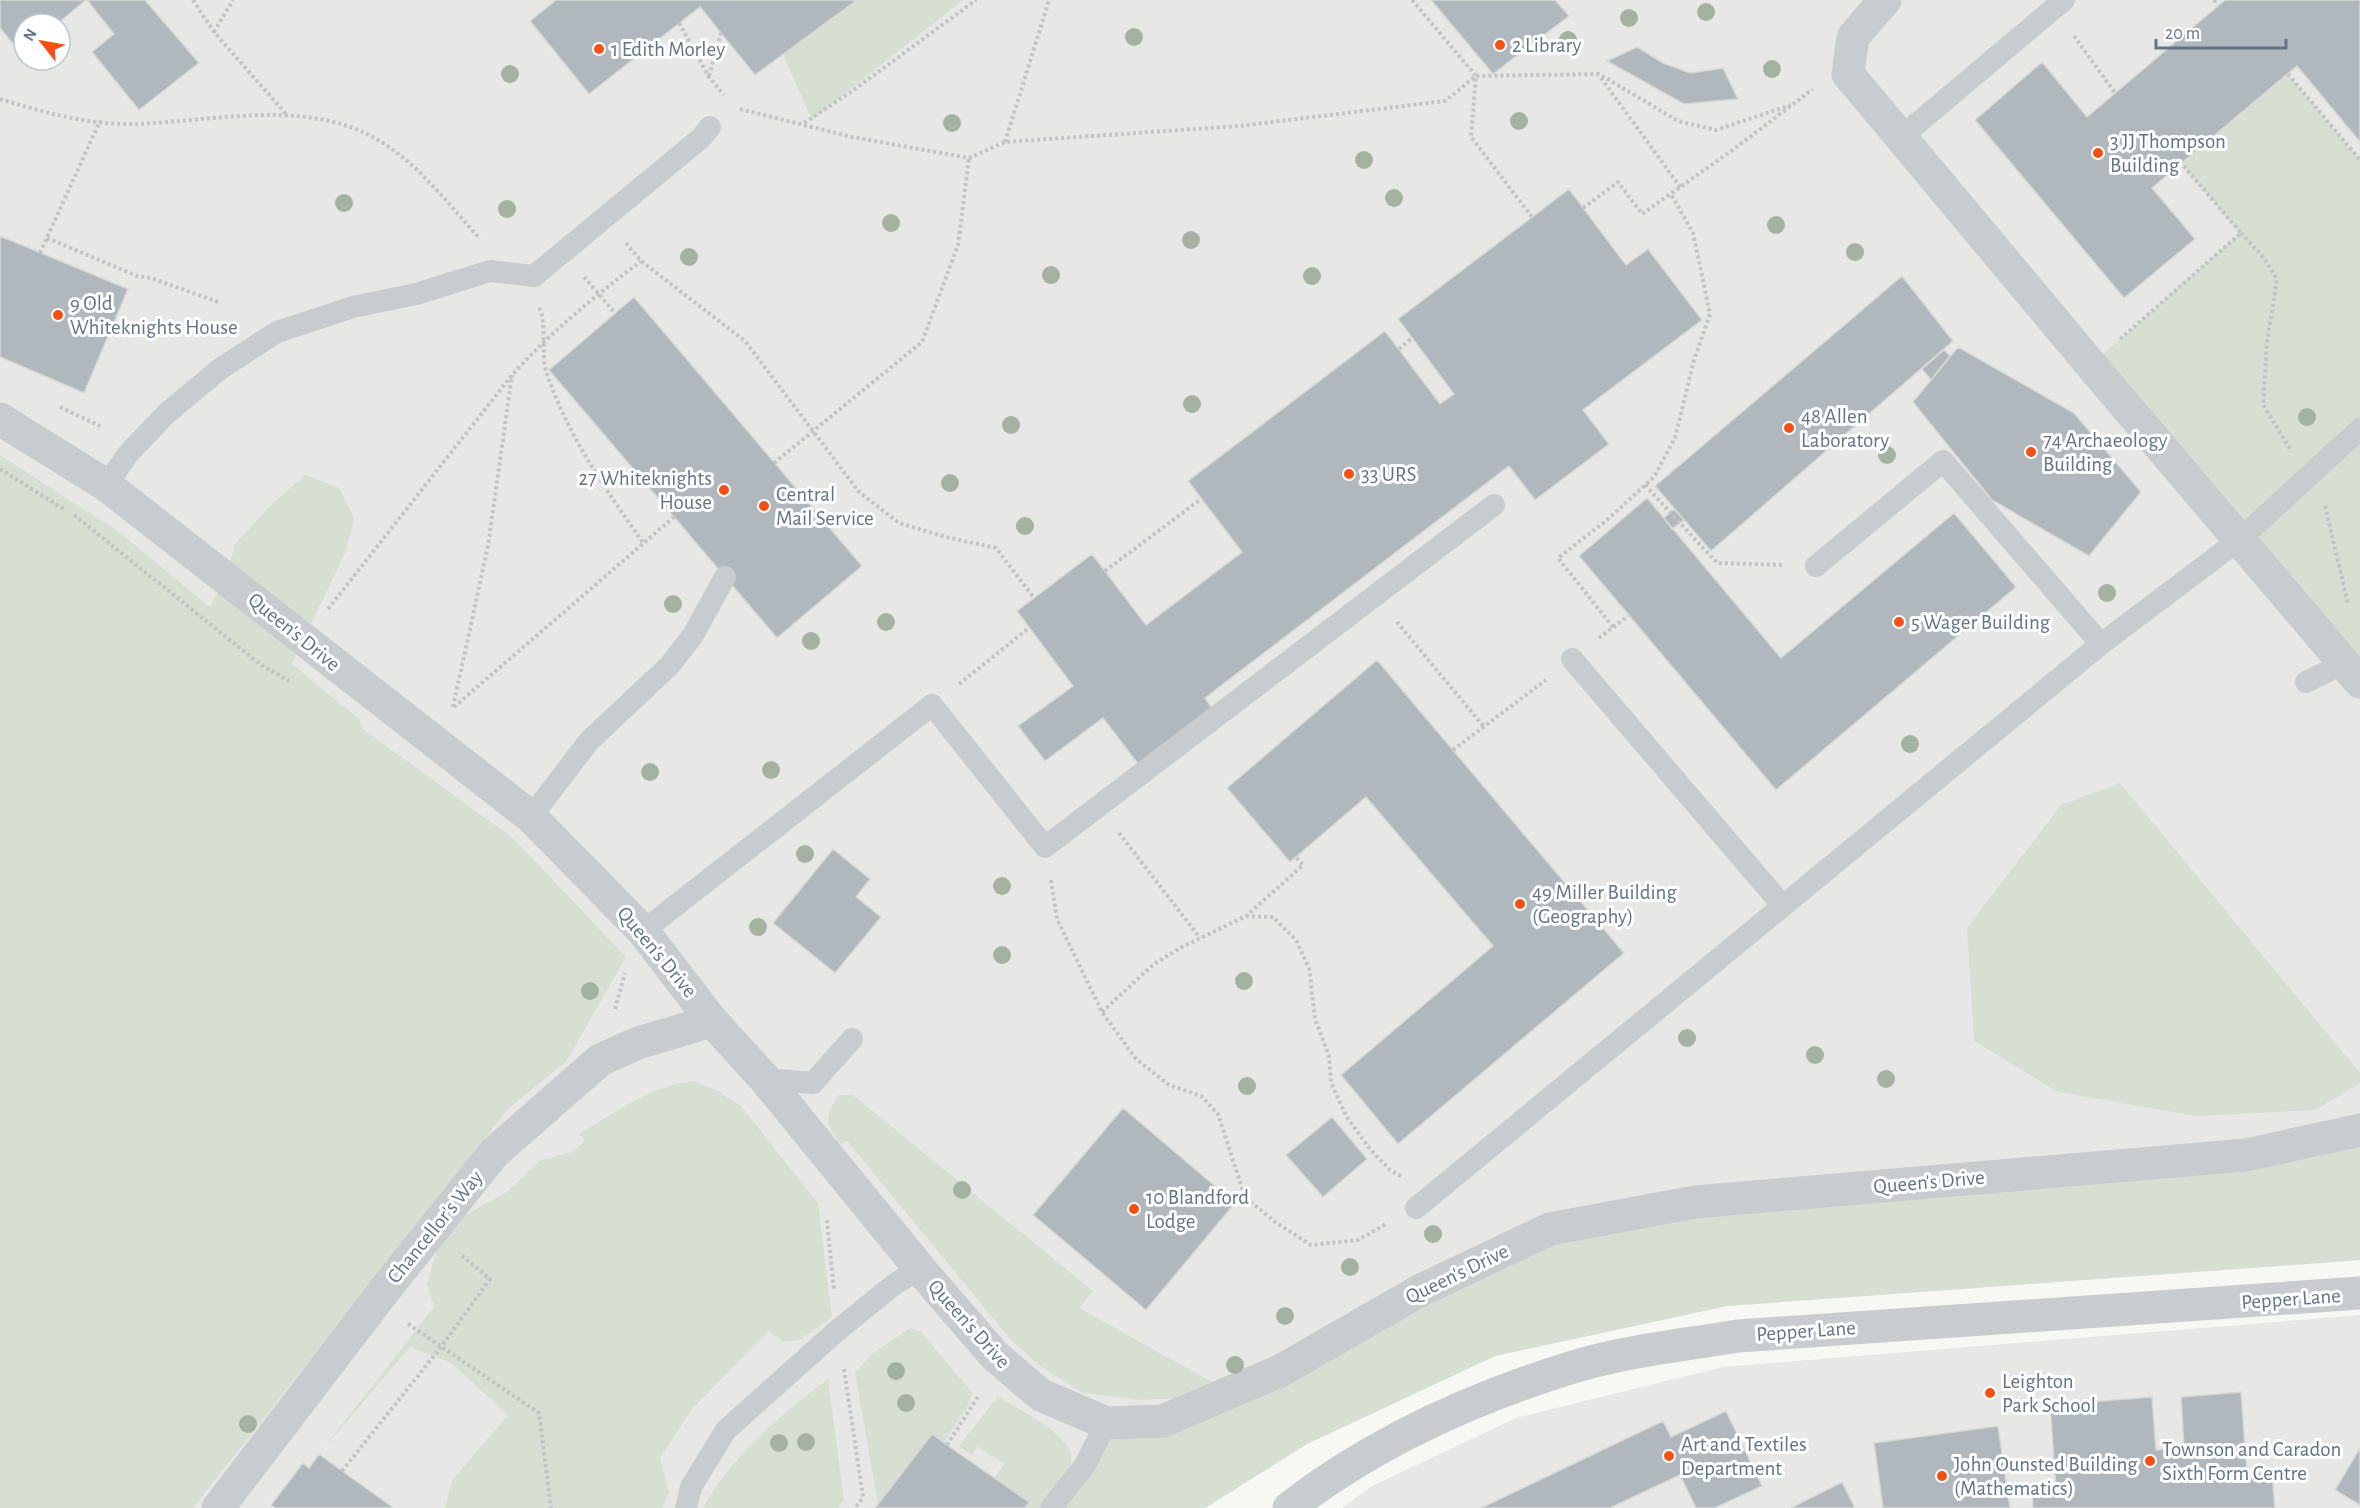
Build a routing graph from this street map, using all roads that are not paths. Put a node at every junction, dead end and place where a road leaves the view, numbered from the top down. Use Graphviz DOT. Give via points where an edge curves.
graph roads {
  1 [pos="1885,0"];
  2 [pos="2064,0"];
  3 [pos="710,127"];
  4 [pos="1900,138"];
  5 [pos="0,419"];
  6 [pos="2360,429"];
  7 [pos="106,485"];
  8 [pos="1494,505"];
  9 [pos="2239,540"];
  10 [pos="1816,566"];
  11 [pos="725,577"];
  12 [pos="2101,644"];
  13 [pos="1572,659"];
  14 [pos="2352,672"];
  15 [pos="2306,682"];
  16 [pos="531,818"];
  17 [pos="1783,906"];
  18 [pos="643,931"];
  19 [pos="712,1021"];
  20 [pos="852,1039"];
  21 [pos="765,1079"];
  22 [pos="2360,1130"];
  23 [pos="1424,1201"];
  24 [pos="920,1269"];
  25 [pos="2360,1293"];
  26 [pos="1106,1423"];
  27 [pos="218,1508"];
  28 [pos="686,1508"];
  29 [pos="1051,1508"];
  30 [pos="1289,1508"];
  1 -- 4 [label="street" via="1853,37 1848,74"];
  2 -- 4 [label="lane"];
  3 -- 7 [label="lane" via="534,276 490,271 416,294 353,307 277,332 220,369 166,414 129,453"];
  4 -- 9 [label="street"];
  5 -- 7 [label="street, Queen's Drive"];
  6 -- 9 [label="lane"];
  7 -- 16 [label="street, Queen's Drive"];
  8 -- 18 [label="lane" via="1045,847 932,705"];
  9 -- 12 [label="lane"];
  9 -- 14 [label="street"];
  10 -- 12 [label="lane" via="1943,460"];
  11 -- 16 [label="lane" via="693,636 670,665 589,741"];
  12 -- 17 [label="lane"];
  13 -- 17 [label="lane"];
  14 -- 15 [label="lane"];
  16 -- 18 [label="street, Queen's Drive"];
  17 -- 23 [label="lane"];
  18 -- 19 [label="street, Queen's Drive"];
  19 -- 21 [label="street, Queen's Drive"];
  19 -- 27 [label="street, Chancellor's Way" via="638,1043 600,1060 494,1154"];
  20 -- 21 [label="lane" via="813,1083"];
  21 -- 24 [label="street, Queen's Drive"];
  22 -- 26 [label="street, Queen's Drive" via="2246,1155 1695,1202 1550,1229 1421,1290 1280,1371 1164,1421"];
  24 -- 26 [label="street, Queen's Drive" via="994,1356 1041,1395"];
  24 -- 28 [label="lane" via="896,1283 838,1330 726,1430 691,1487"];
  25 -- 30 [label="street, Pepper Lane" via="1738,1336 1643,1352 1574,1367 1462,1407 1372,1453"];
  26 -- 29 [label="lane" via="1085,1465"];
}
